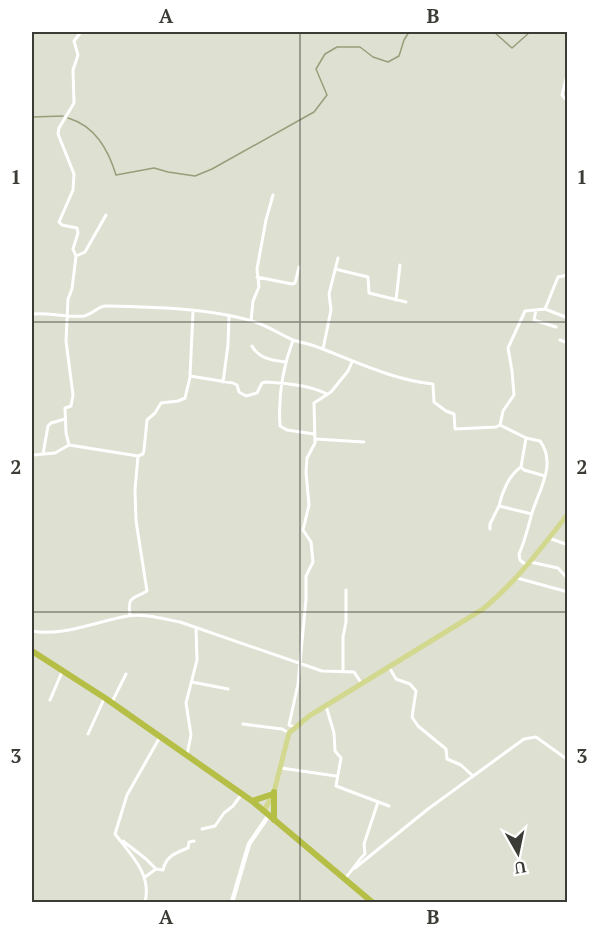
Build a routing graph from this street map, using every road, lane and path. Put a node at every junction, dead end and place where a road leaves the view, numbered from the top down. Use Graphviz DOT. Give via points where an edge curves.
graph roads {
  1 [pos="81,32"];
  2 [pos="567,71"];
  3 [pos="567,102"];
  4 [pos="273,195"];
  5 [pos="106,215"];
  6 [pos="76,256"];
  7 [pos="338,258"];
  8 [pos="400,265"];
  9 [pos="299,267"];
  10 [pos="335,269"];
  11 [pos="567,275"];
  12 [pos="257,277"];
  13 [pos="396,300"];
  14 [pos="406,302"];
  15 [pos="545,309"];
  16 [pos="536,310"];
  17 [pos="193,312"];
  18 [pos="32,314"];
  19 [pos="68,315"];
  20 [pos="229,316"];
  21 [pos="567,318"];
  22 [pos="251,321"];
  23 [pos="556,327"];
  24 [pos="293,340"];
  25 [pos="560,340"];
  26 [pos="567,343"];
  27 [pos="252,346"];
  28 [pos="323,349"];
  29 [pos="285,362"];
  30 [pos="352,362"];
  31 [pos="190,376"];
  32 [pos="223,382"];
  33 [pos="283,384"];
  34 [pos="328,395"];
  35 [pos="65,419"];
  36 [pos="500,425"];
  37 [pos="315,434"];
  38 [pos="526,438"];
  39 [pos="315,439"];
  40 [pos="364,442"];
  41 [pos="69,445"];
  42 [pos="43,454"];
  43 [pos="33,455"];
  44 [pos="138,456"];
  45 [pos="521,467"];
  46 [pos="544,476"];
  47 [pos="499,506"];
  48 [pos="532,513"];
  49 [pos="567,514"];
  50 [pos="490,529"];
  51 [pos="549,538"];
  52 [pos="567,545"];
  53 [pos="529,565"];
  54 [pos="516,578"];
  55 [pos="567,579"];
  56 [pos="346,590"];
  57 [pos="567,592"];
  58 [pos="130,615"];
  59 [pos="196,628"];
  60 [pos="32,632"];
  61 [pos="32,651"];
  62 [pos="300,664"];
  63 [pos="389,667"];
  64 [pos="63,671"];
  65 [pos="343,672"];
  66 [pos="126,674"];
  67 [pos="192,682"];
  68 [pos="362,684"];
  69 [pos="228,689"];
  70 [pos="105,698"];
  71 [pos="50,700"];
  72 [pos="112,702"];
  73 [pos="326,706"];
  74 [pos="243,724"];
  75 [pos="294,727"];
  76 [pos="289,733"];
  77 [pos="88,734"];
  78 [pos="160,737"];
  79 [pos="187,755"];
  80 [pos="567,760"];
  81 [pos="282,768"];
  82 [pos="337,776"];
  83 [pos="473,776"];
  84 [pos="274,793"];
  85 [pos="242,794"];
  86 [pos="252,801"];
  87 [pos="378,802"];
  88 [pos="389,806"];
  89 [pos="269,815"];
  90 [pos="202,829"];
  91 [pos="115,834"];
  92 [pos="194,841"];
  93 [pos="355,868"];
  94 [pos="156,869"];
  95 [pos="145,877"];
  96 [pos="344,879"];
  97 [pos="145,903"];
  98 [pos="232,903"];
  99 [pos="372,903"];
  1 -- 6 [label="street" via="74,41 78,55 73,70 74,103 58,134 74,183 59,222 78,229 73,249"];
  2 -- 3 [label="street" via="562,94"];
  4 -- 12 [label="street"];
  5 -- 6 [label="street" via="85,252"];
  6 -- 19 [label="street"];
  7 -- 10 [label="street"];
  8 -- 13 [label="street"];
  9 -- 12 [label="street" via="292,284"];
  10 -- 13 [label="street" via="368,277 369,293"];
  10 -- 28 [label="street" via="329,294 332,310"];
  11 -- 15 [label="street" via="558,277"];
  12 -- 22 [label="street" via="259,287"];
  13 -- 14 [label="street"];
  15 -- 16 [label="street"];
  15 -- 21 [label="street"];
  16 -- 23 [label="street" via="534,320"];
  16 -- 36 [label="street" via="525,311 509,343 514,395 503,411"];
  17 -- 19 [label="street" via="101,306 88,315"];
  17 -- 20 [label="street"];
  17 -- 31 [label="street"];
  18 -- 19 [label="street"];
  19 -- 35 [label="street" via="66,341 74,395 71,406 65,408"];
  20 -- 22 [label="street"];
  20 -- 32 [label="street"];
  22 -- 24 [label="street"];
  24 -- 28 [label="street"];
  24 -- 29 [label="street"];
  25 -- 26 [label="street"];
  27 -- 29 [label="street" via="257,355"];
  28 -- 30 [label="street"];
  29 -- 33 [label="street"];
  30 -- 34 [label="street"];
  30 -- 36 [label="street" via="407,380 434,384 434,402 454,414 455,429"];
  31 -- 32 [label="street"];
  31 -- 44 [label="street" via="185,398 161,403 147,420 143,454"];
  32 -- 33 [label="street" via="236,384 246,396 257,393 262,383"];
  33 -- 34 [label="street"];
  33 -- 37 [label="street" via="280,426"];
  34 -- 37 [label="street" via="314,403"];
  35 -- 41 [label="street"];
  35 -- 42 [label="street" via="48,426"];
  36 -- 38 [label="street"];
  37 -- 39 [label="street"];
  38 -- 45 [label="street"];
  38 -- 46 [label="street" via="543,446 548,462"];
  39 -- 40 [label="street"];
  39 -- 62 [label="street" via="306,465 309,505 303,530 311,542 314,562 306,576"];
  41 -- 42 [label="street" via="59,452"];
  41 -- 44 [label="street"];
  42 -- 43 [label="street"];
  44 -- 58 [label="street" via="136,521 147,591 131,600"];
  45 -- 46 [label="street"];
  45 -- 47 [label="street" via="507,483"];
  46 -- 48 [label="street"];
  47 -- 48 [label="street"];
  47 -- 50 [label="street"];
  48 -- 53 [label="street" via="519,557"];
  49 -- 51 [label="main road"];
  51 -- 52 [label="street"];
  51 -- 53 [label="main road"];
  53 -- 54 [label="main road"];
  53 -- 55 [label="street" via="558,568"];
  54 -- 57 [label="street"];
  54 -- 63 [label="main road" via="483,609"];
  56 -- 65 [label="street"];
  58 -- 59 [label="street"];
  58 -- 60 [label="street" via="49,633"];
  59 -- 62 [label="street"];
  59 -- 67 [label="street" via="197,660"];
  61 -- 64 [label="highway"];
  62 -- 65 [label="street"];
  62 -- 75 [label="street" via="290,725"];
  63 -- 68 [label="main road"];
  63 -- 83 [label="street" via="396,679 410,684 416,692 412,717 418,726 446,749 447,759"];
  64 -- 70 [label="highway"];
  64 -- 71 [label="street"];
  65 -- 68 [label="street" via="354,672"];
  66 -- 72 [label="street"];
  67 -- 69 [label="street"];
  67 -- 79 [label="street" via="186,703 191,735"];
  68 -- 73 [label="main road"];
  70 -- 72 [label="highway"];
  70 -- 77 [label="street"];
  72 -- 78 [label="highway"];
  73 -- 75 [label="main road"];
  73 -- 82 [label="street" via="335,751 341,758"];
  74 -- 76 [label="street"];
  75 -- 76 [label="main road"];
  76 -- 81 [label="main road"];
  78 -- 79 [label="highway"];
  78 -- 91 [label="street" via="127,795"];
  79 -- 85 [label="highway"];
  80 -- 83 [label="street" via="536,736 524,739"];
  81 -- 82 [label="street"];
  81 -- 84 [label="main road"];
  82 -- 87 [label="street" via="337,787"];
  83 -- 93 [label="street"];
  84 -- 86 [label="highway"];
  84 -- 89 [label="highway"];
  84 -- 89 [label="main road"];
  85 -- 86 [label="highway"];
  85 -- 90 [label="street" via="215,826"];
  86 -- 89 [label="highway"];
  87 -- 88 [label="street"];
  87 -- 93 [label="street" via="364,846 366,852"];
  89 -- 96 [label="highway"];
  89 -- 98 [label="street" via="249,844"];
  91 -- 94 [label="street"];
  91 -- 95 [label="street"];
  92 -- 94 [label="street" via="165,861 163,870"];
  93 -- 96 [label="street"];
  94 -- 95 [label="street"];
  95 -- 97 [label="street"];
  96 -- 99 [label="highway"];
}
